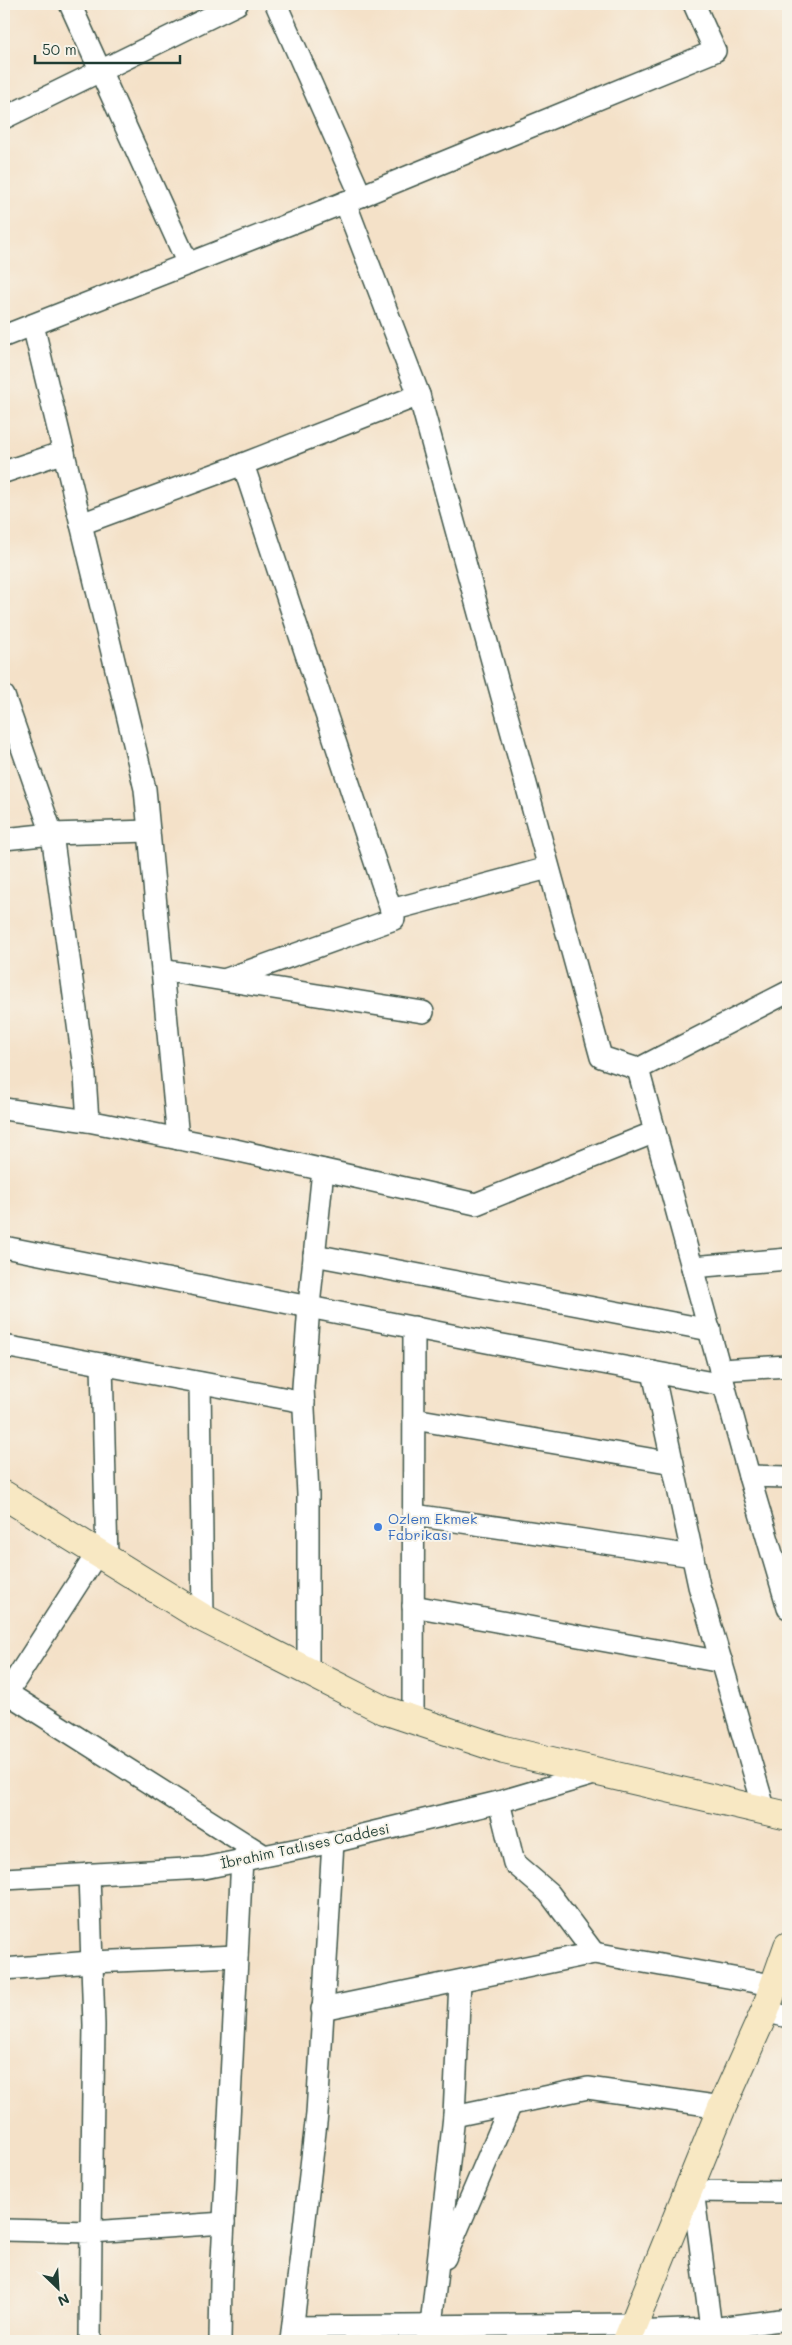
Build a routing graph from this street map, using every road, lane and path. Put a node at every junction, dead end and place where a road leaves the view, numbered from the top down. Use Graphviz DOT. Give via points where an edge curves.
graph roads {
  1 [pos="70,4"];
  2 [pos="237,4"];
  3 [pos="276,4"];
  4 [pos="694,4"];
  5 [pos="101,70"];
  6 [pos="4,118"];
  7 [pos="353,199"];
  8 [pos="188,264"];
  9 [pos="33,326"];
  10 [pos="4,336"];
  11 [pos="419,395"];
  12 [pos="64,452"];
  13 [pos="243,464"];
  14 [pos="4,472"];
  15 [pos="81,524"];
  16 [pos="4,696"];
  17 [pos="149,831"];
  18 [pos="52,834"];
  19 [pos="4,839"];
  20 [pos="548,868"];
  21 [pos="391,910"];
  22 [pos="162,970"];
  23 [pos="224,980"];
  24 [pos="788,992"];
  25 [pos="423,1012"];
  26 [pos="638,1070"];
  27 [pos="4,1109"];
  28 [pos="88,1121"];
  29 [pos="655,1132"];
  30 [pos="178,1139"];
  31 [pos="323,1170"];
  32 [pos="4,1247"];
  33 [pos="314,1255"];
  34 [pos="788,1259"];
  35 [pos="692,1267"];
  36 [pos="309,1306"];
  37 [pos="414,1327"];
  38 [pos="710,1330"];
  39 [pos="4,1346"];
  40 [pos="102,1364"];
  41 [pos="788,1366"];
  42 [pos="653,1372"];
  43 [pos="722,1377"];
  44 [pos="200,1383"];
  45 [pos="304,1402"];
  46 [pos="414,1419"];
  47 [pos="672,1463"];
  48 [pos="749,1476"];
  49 [pos="788,1477"];
  50 [pos="4,1495"];
  51 [pos="414,1515"];
  52 [pos="102,1555"];
  53 [pos="693,1556"];
  54 [pos="783,1575"];
  55 [pos="414,1606"];
  56 [pos="788,1608"];
  57 [pos="203,1618"];
  58 [pos="722,1662"];
  59 [pos="308,1671"];
  60 [pos="9,1697"];
  61 [pos="413,1719"];
  62 [pos="600,1772"];
  63 [pos="499,1802"];
  64 [pos="777,1814"];
  65 [pos="334,1842"];
  66 [pos="263,1855"];
  67 [pos="242,1858"];
  68 [pos="89,1874"];
  69 [pos="4,1879"];
  70 [pos="788,1946"];
  71 [pos="594,1953"];
  72 [pos="237,1956"];
  73 [pos="91,1962"];
  74 [pos="4,1969"];
  75 [pos="460,1981"];
  76 [pos="772,1985"];
  77 [pos="322,2009"];
  78 [pos="776,2014"];
  79 [pos="510,2104"];
  80 [pos="722,2107"];
  81 [pos="454,2116"];
  82 [pos="690,2191"];
  83 [pos="788,2192"];
  84 [pos="224,2223"];
  85 [pos="4,2230"];
  86 [pos="92,2232"];
  87 [pos="436,2280"];
  88 [pos="788,2319"];
  89 [pos="431,2326"];
  90 [pos="711,2329"];
  91 [pos="630,2332"];
  92 [pos="292,2334"];
  93 [pos="90,2341"];
  94 [pos="220,2341"];
  1 -- 5 [label="street"];
  2 -- 5 [label="street"];
  3 -- 7 [label="street"];
  4 -- 7 [label="street" via="715,51"];
  5 -- 6 [label="street"];
  5 -- 8 [label="street"];
  7 -- 8 [label="street"];
  7 -- 11 [label="street"];
  8 -- 9 [label="street"];
  9 -- 10 [label="street"];
  9 -- 12 [label="street"];
  11 -- 13 [label="street"];
  11 -- 20 [label="street"];
  12 -- 14 [label="street"];
  12 -- 15 [label="street"];
  13 -- 15 [label="street"];
  13 -- 21 [label="street"];
  15 -- 17 [label="street" via="145,789"];
  16 -- 18 [label="street"];
  17 -- 18 [label="street"];
  17 -- 22 [label="street"];
  18 -- 19 [label="street"];
  18 -- 28 [label="street" via="85,1076"];
  20 -- 21 [label="street"];
  20 -- 26 [label="street" via="601,1057"];
  21 -- 23 [label="street" via="394,919"];
  22 -- 23 [label="street"];
  22 -- 30 [label="street"];
  23 -- 25 [label="street"];
  24 -- 26 [label="street"];
  26 -- 29 [label="street"];
  27 -- 28 [label="street"];
  28 -- 30 [label="street"];
  29 -- 31 [label="street" via="476,1204"];
  29 -- 35 [label="street"];
  30 -- 31 [label="street"];
  31 -- 33 [label="street"];
  32 -- 36 [label="street"];
  33 -- 36 [label="street"];
  33 -- 38 [label="street"];
  34 -- 35 [label="street"];
  35 -- 38 [label="street"];
  36 -- 37 [label="street"];
  36 -- 45 [label="street"];
  37 -- 42 [label="street"];
  37 -- 46 [label="street"];
  38 -- 43 [label="street"];
  39 -- 40 [label="street"];
  40 -- 44 [label="street"];
  40 -- 52 [label="street"];
  41 -- 43 [label="street"];
  42 -- 43 [label="street"];
  42 -- 47 [label="street"];
  43 -- 48 [label="street"];
  44 -- 45 [label="street"];
  44 -- 57 [label="street"];
  45 -- 59 [label="street" via="308,1495"];
  46 -- 47 [label="street"];
  46 -- 51 [label="street"];
  47 -- 53 [label="street"];
  48 -- 49 [label="street"];
  48 -- 54 [label="street"];
  50 -- 52 [label="main road"];
  51 -- 53 [label="street"];
  51 -- 55 [label="street"];
  52 -- 57 [label="main road"];
  52 -- 60 [label="street"];
  53 -- 58 [label="street"];
  54 -- 56 [label="street"];
  55 -- 58 [label="street"];
  55 -- 61 [label="street"];
  57 -- 59 [label="main road"];
  58 -- 64 [label="street"];
  59 -- 61 [label="main road" via="384,1710"];
  60 -- 66 [label="street"];
  61 -- 62 [label="main road" via="504,1750"];
  62 -- 63 [label="street, İbrahim Tatlıses Caddesi"];
  62 -- 64 [label="main road"];
  63 -- 65 [label="street, İbrahim Tatlıses Caddesi"];
  63 -- 71 [label="street" via="514,1863 549,1893"];
  65 -- 66 [label="street, İbrahim Tatlıses Caddesi"];
  65 -- 77 [label="street"];
  66 -- 67 [label="street, İbrahim Tatlıses Caddesi"];
  67 -- 68 [label="street, İbrahim Tatlıses Caddesi" via="204,1868"];
  67 -- 72 [label="street"];
  68 -- 69 [label="street, İbrahim Tatlıses Caddesi"];
  68 -- 73 [label="street"];
  70 -- 76 [label="main road"];
  71 -- 75 [label="street"];
  71 -- 76 [label="street"];
  72 -- 73 [label="street"];
  72 -- 84 [label="street"];
  73 -- 74 [label="street"];
  73 -- 86 [label="street" via="94,2025"];
  75 -- 77 [label="street"];
  75 -- 81 [label="street"];
  76 -- 78 [label="main road"];
  77 -- 92 [label="street" via="317,2114"];
  78 -- 80 [label="main road"];
  79 -- 80 [label="street" via="588,2088"];
  79 -- 81 [label="street"];
  79 -- 87 [label="street"];
  80 -- 82 [label="main road"];
  81 -- 87 [label="street"];
  82 -- 83 [label="street"];
  82 -- 90 [label="street"];
  82 -- 91 [label="main road"];
  84 -- 86 [label="street"];
  84 -- 94 [label="street"];
  85 -- 86 [label="street"];
  86 -- 93 [label="street"];
  87 -- 89 [label="street"];
  88 -- 90 [label="street"];
  89 -- 91 [label="street"];
  89 -- 92 [label="street"];
  90 -- 91 [label="street"];
}
